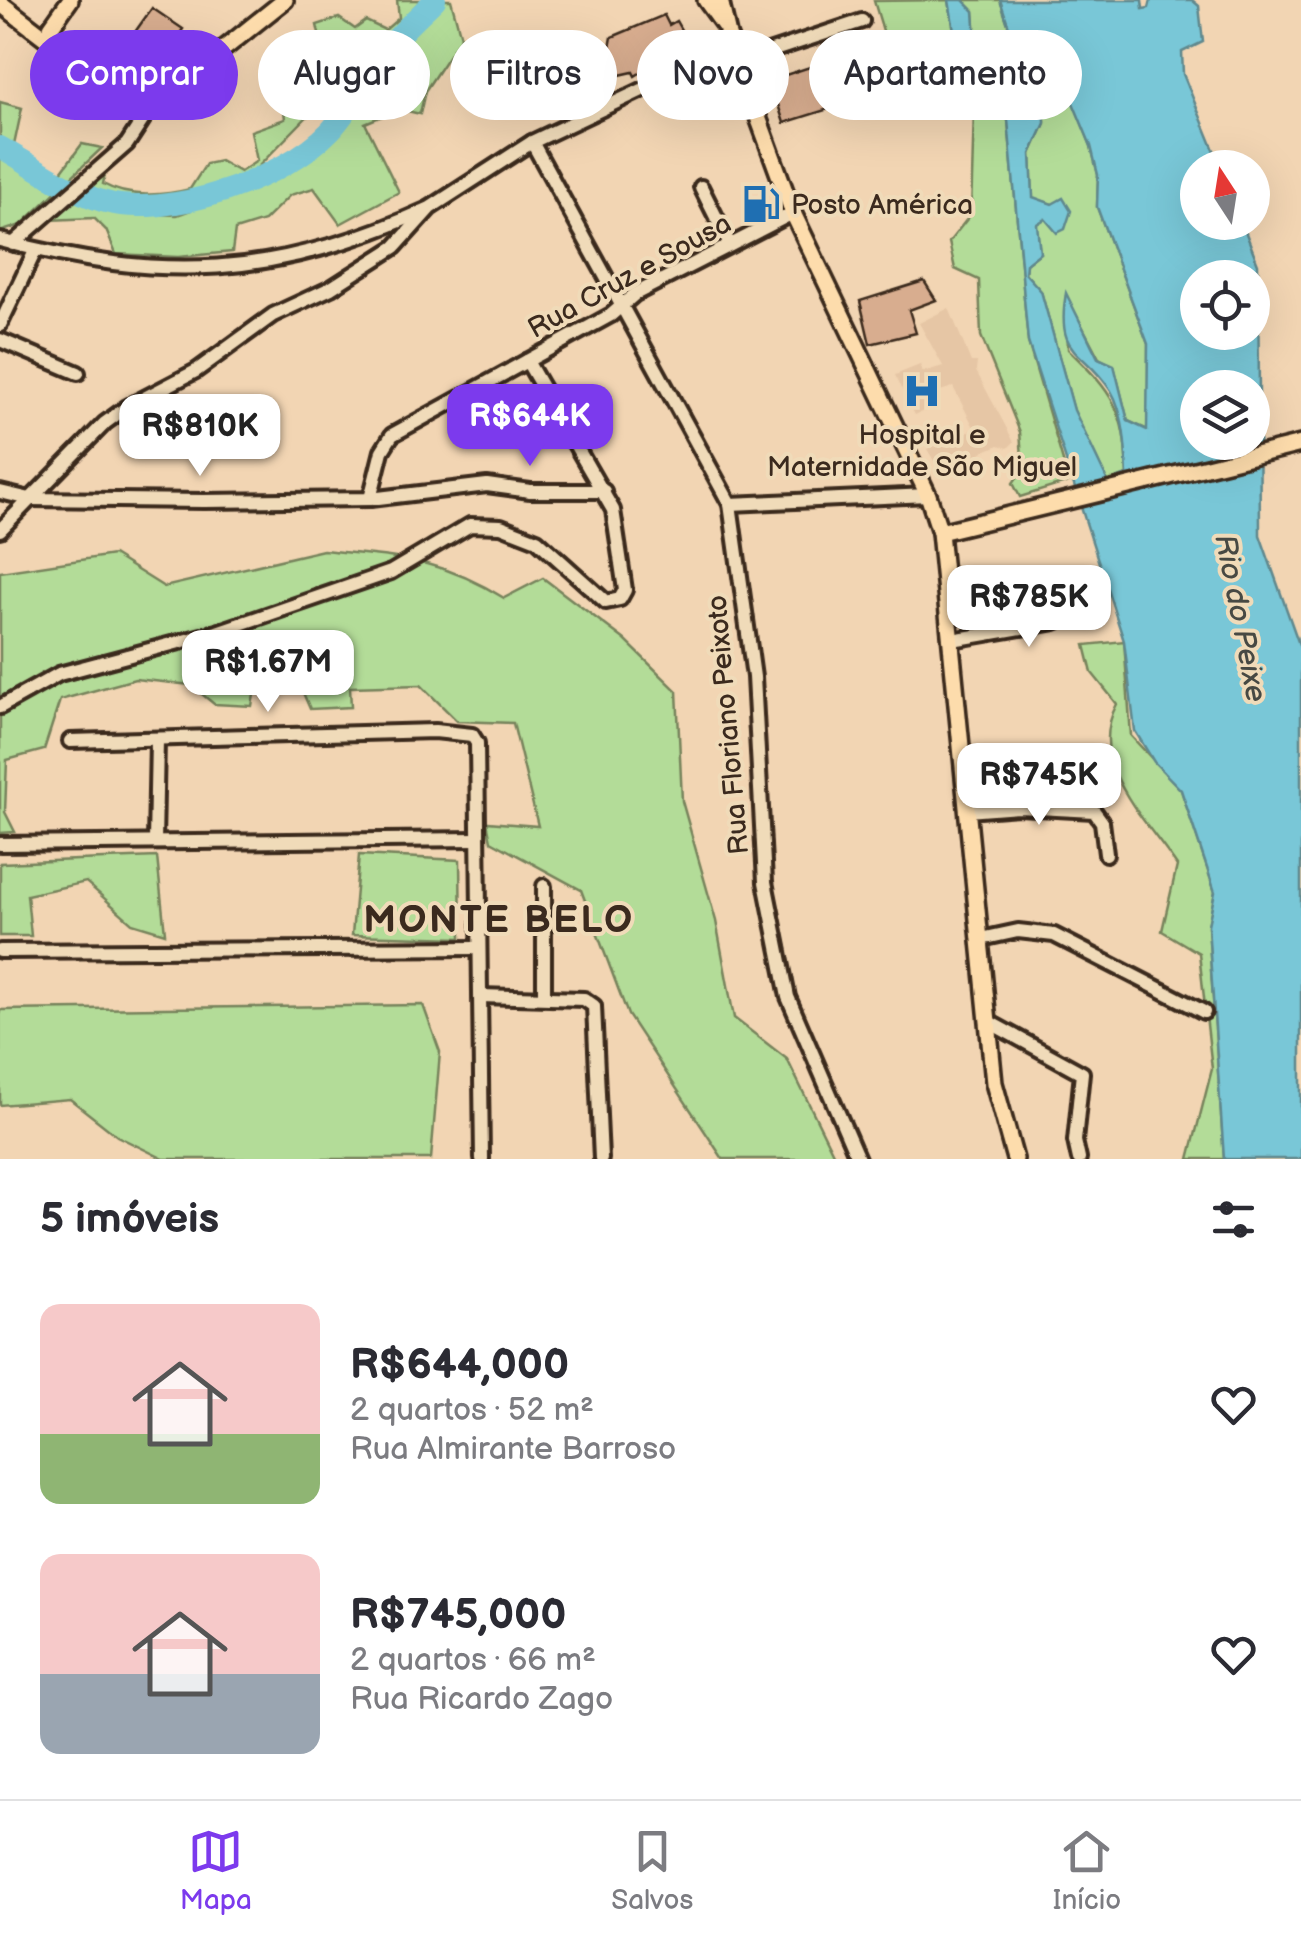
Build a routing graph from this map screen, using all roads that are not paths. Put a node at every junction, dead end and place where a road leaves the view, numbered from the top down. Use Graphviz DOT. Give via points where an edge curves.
graph roads {
  1 [pos="70,0"];
  2 [pos="285,0"];
  3 [pos="706,0"];
  4 [pos="720,0"];
  5 [pos="0,3"];
  6 [pos="862,20"];
  7 [pos="726,27"];
  8 [pos="37,30"];
  9 [pos="51,30"];
  10 [pos="727,30"];
  11 [pos="238,37"];
  12 [pos="789,40"];
  13 [pos="637,97"];
  14 [pos="142,120"];
  15 [pos="758,120"];
  16 [pos="532,142"];
  17 [pos="700,187"];
  18 [pos="430,208"];
  19 [pos="792,213"];
  20 [pos="6,242"];
  21 [pos="730,245"];
  22 [pos="36,251"];
  23 [pos="624,305"];
  24 [pos="0,325"];
  25 [pos="0,340"];
  26 [pos="527,360"];
  27 [pos="78,373"];
  28 [pos="1301,444"];
  29 [pos="604,491"];
  30 [pos="0,492"];
  31 [pos="928,495"];
  32 [pos="30,499"];
  33 [pos="370,499"];
  34 [pos="730,504"];
  35 [pos="0,530"];
  36 [pos="940,532"];
  37 [pos="1056,622"];
  38 [pos="952,640"];
  39 [pos="0,708"];
  40 [pos="156,740"];
  41 [pos="70,741"];
  42 [pos="968,811"];
  43 [pos="477,839"];
  44 [pos="155,842"];
  45 [pos="0,844"];
  46 [pos="1106,854"];
  47 [pos="544,886"];
  48 [pos="981,940"];
  49 [pos="478,948"];
  50 [pos="0,951"];
  51 [pos="481,996"];
  52 [pos="544,997"];
  53 [pos="1204,1012"];
  54 [pos="989,1022"];
  55 [pos="482,1159"];
  56 [pos="601,1159"];
  57 [pos="858,1159"];
  58 [pos="1015,1159"];
  59 [pos="1079,1159"];
  1 -- 9 [label="main road"];
  2 -- 11 [label="main road"];
  3 -- 7 [label="main road"];
  4 -- 7 [label="main road"];
  5 -- 8 [label="main road"];
  6 -- 12 [label="street"];
  7 -- 10 [label="main road"];
  13 -- 16 [label="street"];
  14 -- 20 [label="street" via="126,144 35,225"];
  15 -- 19 [label="main road"];
  16 -- 18 [label="street"];
  16 -- 23 [label="street, Rua Floriano Peixoto"];
  17 -- 21 [label="street"];
  18 -- 22 [label="street" via="318,252 226,270 102,265"];
  18 -- 32 [label="street" via="395,248 272,315 196,371 116,415"];
  19 -- 21 [label="street, Rua Cruz e Sousa"];
  19 -- 31 [label="main road"];
  20 -- 22 [label="street"];
  21 -- 23 [label="street, Rua Cruz e Sousa"];
  22 -- 24 [label="street"];
  23 -- 26 [label="street, Rua Cruz e Sousa"];
  23 -- 34 [label="street, Rua Floriano Peixoto"];
  25 -- 27 [label="street"];
  26 -- 29 [label="street"];
  26 -- 33 [label="street, Rua Cruz e Sousa" via="392,436"];
  28 -- 36 [label="main road"];
  29 -- 33 [label="street" via="487,484"];
  29 -- 39 [label="street" via="625,590 613,603 537,540 501,526 470,524 397,569 217,632 59,674"];
  30 -- 32 [label="street"];
  31 -- 34 [label="street"];
  31 -- 36 [label="main road"];
  32 -- 33 [label="street"];
  32 -- 35 [label="street"];
  34 -- 57 [label="street, Rua Floriano Peixoto" via="754,677 765,882 793,1011"];
  36 -- 38 [label="main road"];
  37 -- 38 [label="street"];
  38 -- 42 [label="main road"];
  40 -- 41 [label="street"];
  40 -- 43 [label="street" via="465,731 477,743"];
  40 -- 44 [label="street"];
  42 -- 46 [label="street" via="1094,812"];
  42 -- 48 [label="main road"];
  43 -- 44 [label="street"];
  43 -- 49 [label="street"];
  44 -- 45 [label="street"];
  47 -- 52 [label="street"];
  48 -- 53 [label="street" via="1018,931 1054,935"];
  48 -- 54 [label="main road"];
  49 -- 50 [label="street"];
  49 -- 51 [label="street"];
  51 -- 52 [label="street"];
  51 -- 55 [label="street"];
  52 -- 56 [label="street" via="584,999 594,1006"];
  54 -- 58 [label="main road" via="994,1083"];
  54 -- 59 [label="street" via="1082,1073 1074,1141"];
}
